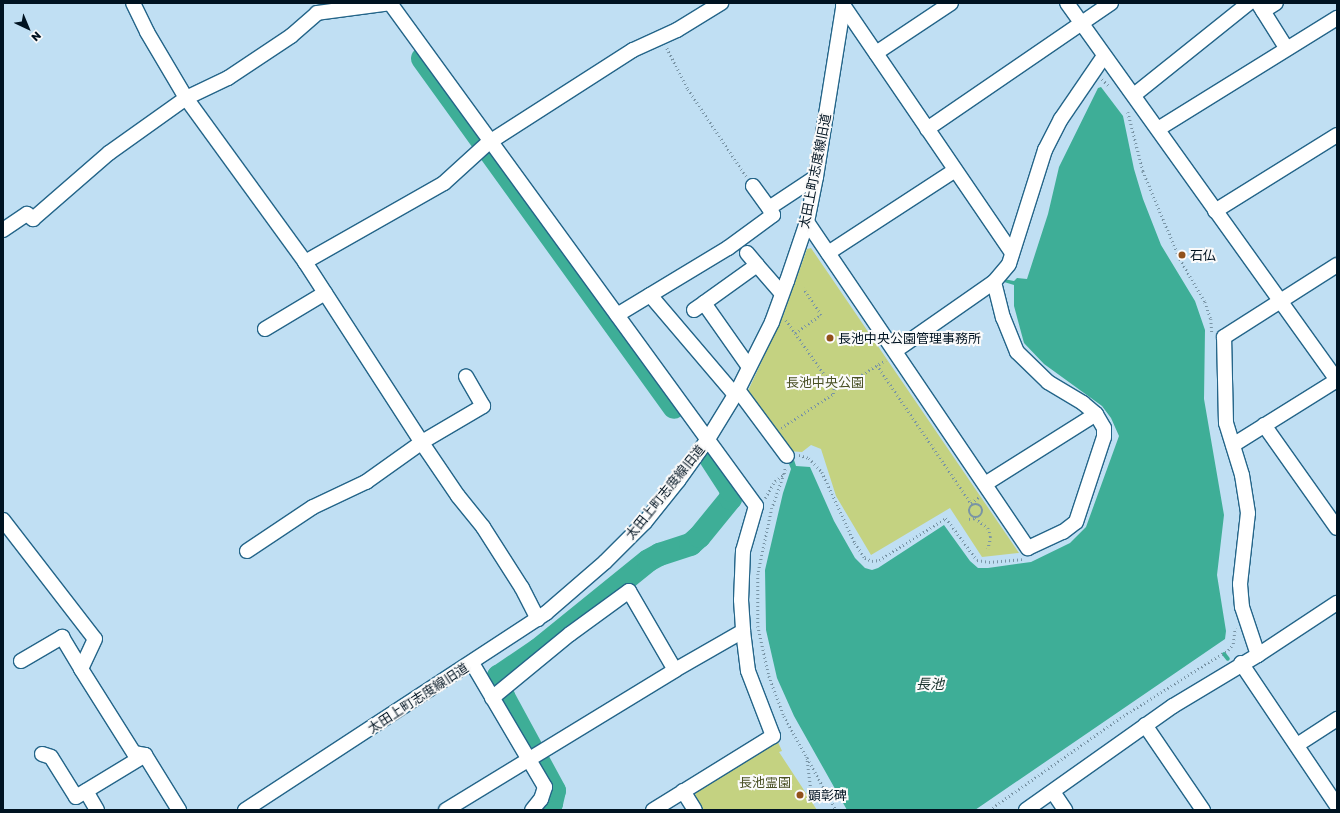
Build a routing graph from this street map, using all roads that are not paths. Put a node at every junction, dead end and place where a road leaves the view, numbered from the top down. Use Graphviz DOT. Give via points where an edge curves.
graph roads {
  1 [pos="133,3"];
  2 [pos="390,3"];
  3 [pos="721,3"];
  4 [pos="951,3"];
  5 [pos="1068,3"];
  6 [pos="1111,3"];
  7 [pos="1249,3"];
  8 [pos="1276,3"];
  9 [pos="844,4"];
  10 [pos="1261,7"];
  11 [pos="1337,18"];
  12 [pos="1083,24"];
  13 [pos="1288,49"];
  14 [pos="876,53"];
  15 [pos="1104,56"];
  16 [pos="1134,95"];
  17 [pos="186,98"];
  18 [pos="927,129"];
  19 [pos="1158,129"];
  20 [pos="1337,134"];
  21 [pos="487,144"];
  22 [pos="954,171"];
  23 [pos="816,177"];
  24 [pos="753,186"];
  25 [pos="769,208"];
  26 [pos="1215,211"];
  27 [pos="807,222"];
  28 [pos="3,230"];
  29 [pos="747,253"];
  30 [pos="828,253"];
  31 [pos="1012,253"];
  32 [pos="305,262"];
  33 [pos="757,265"];
  34 [pos="1337,265"];
  35 [pos="994,282"];
  36 [pos="325,293"];
  37 [pos="781,293"];
  38 [pos="650,295"];
  39 [pos="1279,302"];
  40 [pos="617,315"];
  41 [pos="265,329"];
  42 [pos="891,355"];
  43 [pos="749,366"];
  44 [pos="466,376"];
  45 [pos="1337,380"];
  46 [pos="736,392"];
  47 [pos="1096,414"];
  48 [pos="1264,425"];
  49 [pos="708,439"];
  50 [pos="422,442"];
  51 [pos="1233,445"];
  52 [pos="787,456"];
  53 [pos="982,490"];
  54 [pos="3,520"];
  55 [pos="1337,528"];
  56 [pos="247,551"];
  57 [pos="1337,602"];
  58 [pos="538,619"];
  59 [pos="743,632"];
  60 [pos="1258,655"];
  61 [pos="21,661"];
  62 [pos="472,663"];
  63 [pos="1241,663"];
  64 [pos="81,669"];
  65 [pos="675,670"];
  66 [pos="498,693"];
  67 [pos="1337,719"];
  68 [pos="1145,725"];
  69 [pos="1297,745"];
  70 [pos="42,754"];
  71 [pos="145,755"];
  72 [pos="534,756"];
  73 [pos="86,791"];
  74 [pos="683,791"];
  75 [pos="1053,792"];
  76 [pos="1337,806"];
  77 [pos="97,810"];
  78 [pos="179,810"];
  79 [pos="245,810"];
  80 [pos="446,810"];
  81 [pos="532,810"];
  82 [pos="653,810"];
  83 [pos="695,810"];
  84 [pos="1026,810"];
  85 [pos="1065,810"];
  86 [pos="1203,810"];
  1 -- 17 [label="street"];
  2 -- 17 [label="street" via="317,13 291,36 234,74"];
  2 -- 21 [label="street"];
  3 -- 21 [label="street" via="677,30 633,50"];
  4 -- 14 [label="street"];
  5 -- 12 [label="street"];
  6 -- 12 [label="street"];
  7 -- 16 [label="street"];
  8 -- 10 [label="street"];
  9 -- 14 [label="street"];
  9 -- 23 [label="street, 太田上町志度線旧道"];
  10 -- 13 [label="street"];
  11 -- 13 [label="street"];
  12 -- 15 [label="street"];
  12 -- 18 [label="street"];
  13 -- 19 [label="street"];
  14 -- 18 [label="street"];
  15 -- 16 [label="street"];
  15 -- 31 [label="street" via="1061,119 1045,150"];
  16 -- 19 [label="street"];
  17 -- 28 [label="street" via="109,153 33,219 26,214"];
  17 -- 32 [label="street"];
  18 -- 22 [label="street"];
  19 -- 26 [label="street"];
  20 -- 26 [label="street"];
  21 -- 32 [label="street" via="444,183"];
  21 -- 40 [label="street"];
  22 -- 30 [label="street"];
  22 -- 31 [label="street"];
  23 -- 25 [label="street"];
  23 -- 27 [label="street, 太田上町志度線旧道"];
  24 -- 25 [label="street"];
  25 -- 38 [label="street" via="773,215 708,260"];
  26 -- 39 [label="street"];
  27 -- 30 [label="street"];
  27 -- 37 [label="street, 太田上町志度線旧道"];
  29 -- 33 [label="street"];
  30 -- 42 [label="street"];
  31 -- 35 [label="street" via="1009,264"];
  32 -- 36 [label="street"];
  33 -- 37 [label="street"];
  33 -- 43 [label="street" via="699,306"];
  34 -- 39 [label="street"];
  35 -- 42 [label="street"];
  35 -- 47 [label="street" via="1003,318 1017,352 1048,382"];
  36 -- 41 [label="street"];
  36 -- 50 [label="street"];
  37 -- 43 [label="street, 太田上町志度線旧道" via="772,322"];
  38 -- 40 [label="street"];
  38 -- 46 [label="street"];
  39 -- 45 [label="street"];
  39 -- 51 [label="street" via="1218,336 1226,423"];
  40 -- 49 [label="street"];
  42 -- 53 [label="street"];
  43 -- 46 [label="street, 太田上町志度線旧道"];
  44 -- 50 [label="street" via="483,406"];
  45 -- 48 [label="street"];
  46 -- 49 [label="street, 太田上町志度線旧道"];
  46 -- 52 [label="street"];
  47 -- 53 [label="street"];
  47 -- 53 [label="street" via="1104,428 1104,437 1080,514 1076,522 1063,532 1025,553"];
  48 -- 51 [label="street"];
  48 -- 55 [label="street"];
  49 -- 58 [label="street, 太田上町志度線旧道" via="644,522 605,562"];
  49 -- 59 [label="street" via="756,506 743,551"];
  50 -- 56 [label="street" via="366,482 313,507"];
  50 -- 58 [label="street" via="458,496 483,527 522,588"];
  51 -- 60 [label="street" via="1242,475 1248,513 1240,584 1242,607"];
  54 -- 64 [label="street" via="95,639"];
  57 -- 60 [label="street"];
  58 -- 62 [label="street, 太田上町志度線旧道"];
  59 -- 65 [label="street"];
  59 -- 74 [label="street" via="748,672 773,736"];
  60 -- 63 [label="street"];
  61 -- 64 [label="street" via="62,637"];
  62 -- 66 [label="street"];
  62 -- 79 [label="street, 太田上町志度線旧道"];
  63 -- 68 [label="street"];
  63 -- 69 [label="street"];
  64 -- 71 [label="street" via="134,753"];
  65 -- 66 [label="street" via="629,591 570,634"];
  65 -- 72 [label="street"];
  66 -- 72 [label="street"];
  67 -- 69 [label="street"];
  68 -- 75 [label="street"];
  68 -- 86 [label="street"];
  69 -- 76 [label="street"];
  70 -- 73 [label="street" via="50,757 76,797"];
  71 -- 73 [label="street"];
  71 -- 78 [label="street"];
  72 -- 80 [label="street"];
  72 -- 81 [label="street" via="545,787 541,800"];
  73 -- 77 [label="street"];
  74 -- 82 [label="street"];
  74 -- 83 [label="street"];
  75 -- 84 [label="street"];
  75 -- 85 [label="street"];
}
